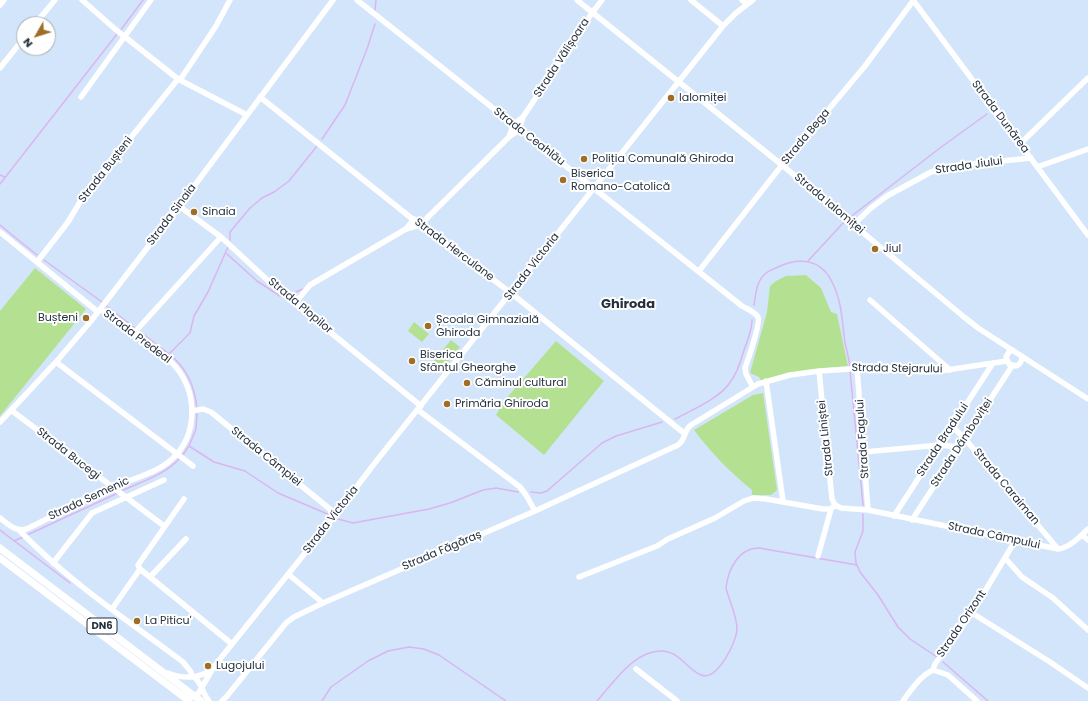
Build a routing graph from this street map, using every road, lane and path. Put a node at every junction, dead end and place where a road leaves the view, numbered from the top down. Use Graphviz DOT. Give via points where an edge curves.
graph roads {
  1 [pos="4,0"];
  2 [pos="55,0"];
  3 [pos="82,0"];
  4 [pos="152,0"];
  5 [pos="230,0"];
  6 [pos="333,0"];
  7 [pos="357,0"];
  8 [pos="577,0"];
  9 [pos="602,0"];
  10 [pos="690,0"];
  11 [pos="753,0"];
  12 [pos="913,0"];
  13 [pos="744,2"];
  14 [pos="0,5"];
  15 [pos="592,13"];
  16 [pos="42,16"];
  17 [pos="723,26"];
  18 [pos="123,36"];
  19 [pos="16,48"];
  20 [pos="0,68"];
  21 [pos="1088,78"];
  22 [pos="179,79"];
  23 [pos="678,81"];
  24 [pos="81,97"];
  25 [pos="260,97"];
  26 [pos="248,115"];
  27 [pos="516,128"];
  28 [pos="1020,144"];
  29 [pos="1088,148"];
  30 [pos="1031,158"];
  31 [pos="782,166"];
  32 [pos="1037,167"];
  33 [pos="594,188"];
  34 [pos="179,206"];
  35 [pos="849,221"];
  36 [pos="417,222"];
  37 [pos="406,229"];
  38 [pos="0,232"];
  39 [pos="1088,235"];
  40 [pos="221,237"];
  41 [pos="37,262"];
  42 [pos="698,272"];
  43 [pos="511,293"];
  44 [pos="870,300"];
  45 [pos="295,303"];
  46 [pos="102,307"];
  47 [pos="134,332"];
  48 [pos="1013,350"];
  49 [pos="1022,356"];
  50 [pos="1007,361"];
  51 [pos="56,362"];
  52 [pos="993,363"];
  53 [pos="1012,366"];
  54 [pos="856,368"];
  55 [pos="950,370"];
  56 [pos="819,371"];
  57 [pos="766,381"];
  58 [pos="753,387"];
  59 [pos="1088,399"];
  60 [pos="419,408"];
  61 [pos="11,410"];
  62 [pos="195,410"];
  63 [pos="0,422"];
  64 [pos="952,426"];
  65 [pos="685,434"];
  66 [pos="965,438"];
  67 [pos="940,445"];
  68 [pos="959,447"];
  69 [pos="864,452"];
  70 [pos="180,456"];
  71 [pos="193,466"];
  72 [pos="164,480"];
  73 [pos="114,489"];
  74 [pos="124,496"];
  75 [pos="184,499"];
  76 [pos="783,501"];
  77 [pos="833,507"];
  78 [pos="868,510"];
  79 [pos="535,511"];
  80 [pos="336,514"];
  81 [pos="894,516"];
  82 [pos="0,518"];
  83 [pos="912,520"];
  84 [pos="164,526"];
  85 [pos="1088,529"];
  86 [pos="19,530"];
  87 [pos="1082,535"];
  88 [pos="186,539"];
  89 [pos="1088,540"];
  90 [pos="1015,541"];
  91 [pos="0,548"];
  92 [pos="1058,549"];
  93 [pos="818,556"];
  94 [pos="0,558"];
  95 [pos="1006,558"];
  96 [pos="53,563"];
  97 [pos="139,567"];
  98 [pos="288,574"];
  99 [pos="150,577"];
  100 [pos="579,577"];
  101 [pos="322,603"];
  102 [pos="112,609"];
  103 [pos="972,614"];
  104 [pos="1088,630"];
  105 [pos="232,644"];
  106 [pos="212,669"];
  107 [pos="636,669"];
  108 [pos="160,670"];
  109 [pos="933,670"];
  110 [pos="193,677"];
  111 [pos="1088,688"];
  112 [pos="202,690"];
  113 [pos="195,699"];
  114 [pos="209,701"];
  115 [pos="222,701"];
  116 [pos="677,701"];
  117 [pos="902,701"];
  118 [pos="977,701"];
  1 -- 14 [label="street"];
  2 -- 16 [label="street"];
  3 -- 18 [label="street"];
  4 -- 18 [label="street"];
  5 -- 22 [label="street, Strada Bușteni" via="216,26"];
  6 -- 25 [label="street, Strada Sinaia"];
  7 -- 27 [label="street, Strada Ceahlău"];
  8 -- 15 [label="street, Strada Ialomiței"];
  9 -- 15 [label="street, Strada Vălișoara"];
  10 -- 17 [label="street"];
  11 -- 13 [label="street, Strada Victoria"];
  12 -- 28 [label="street, Strada Dunărea"];
  12 -- 31 [label="street, Strada Bega" via="865,66"];
  13 -- 17 [label="street, Strada Victoria"];
  15 -- 23 [label="street, Strada Ialomiței"];
  15 -- 27 [label="street, Strada Vălișoara"];
  17 -- 23 [label="street, Strada Victoria"];
  18 -- 22 [label="street"];
  18 -- 24 [label="street"];
  19 -- 20 [label="street"];
  21 -- 28 [label="street"];
  22 -- 26 [label="street"];
  22 -- 41 [label="street, Strada Bușteni" via="84,197"];
  23 -- 31 [label="street, Strada Ialomiței"];
  23 -- 33 [label="street, Strada Victoria"];
  25 -- 26 [label="street, Strada Sinaia"];
  25 -- 36 [label="street, Strada Herculane"];
  26 -- 34 [label="street, Strada Sinaia"];
  27 -- 33 [label="street, Strada Ceahlău"];
  27 -- 36 [label="street"];
  28 -- 30 [label="street, Strada Dunărea"];
  29 -- 32 [label="street"];
  30 -- 32 [label="street, Strada Dunărea"];
  30 -- 35 [label="street, Strada Jiului" via="953,166 931,172"];
  31 -- 35 [label="street, Strada Ialomiței"];
  31 -- 42 [label="street, Strada Bega"];
  32 -- 39 [label="street, Strada Dunărea"];
  33 -- 42 [label="street, Strada Ceahlău"];
  33 -- 43 [label="street, Strada Victoria"];
  34 -- 40 [label="street, Strada Plopilor"];
  34 -- 46 [label="street, Strada Sinaia"];
  35 -- 48 [label="street, Strada Ialomiței" via="964,317"];
  36 -- 37 [label="street"];
  36 -- 37 [label="street"];
  36 -- 43 [label="street, Strada Herculane"];
  37 -- 45 [label="street" via="310,285"];
  38 -- 41 [label="street, Strada Predeal"];
  40 -- 45 [label="street, Strada Plopilor"];
  40 -- 47 [label="street"];
  41 -- 46 [label="street, Strada Predeal"];
  42 -- 58 [label="street, Strada Ceahlău" via="758,318 758,326 745,368"];
  43 -- 60 [label="street, Strada Victoria"];
  43 -- 65 [label="street, Strada Herculane"];
  44 -- 55 [label="street"];
  45 -- 60 [label="street, Strada Plopilor"];
  46 -- 47 [label="street, Strada Predeal"];
  46 -- 51 [label="street, Strada Sinaia"];
  47 -- 62 [label="street, Strada Predeal" via="178,370"];
  48 -- 49 [label="street, Strada Ialomiței"];
  48 -- 50 [label="street" via="1006,356"];
  49 -- 53 [label="street" via="1020,364"];
  49 -- 59 [label="street, Strada Ialomiței"];
  50 -- 52 [label="street, Strada Stejarului"];
  50 -- 53 [label="street"];
  51 -- 61 [label="street, Strada Sinaia"];
  51 -- 70 [label="street"];
  52 -- 55 [label="street, Strada Stejarului"];
  52 -- 64 [label="street, Strada Bradului"];
  53 -- 66 [label="street, Strada Dâmboviței"];
  54 -- 55 [label="street, Strada Stejarului" via="926,372"];
  54 -- 56 [label="street, Strada Stejarului"];
  54 -- 69 [label="street, Strada Fagului"];
  56 -- 57 [label="street, Strada Stejarului"];
  56 -- 77 [label="street, Strada Liniștei"];
  57 -- 58 [label="street, Strada Stejarului"];
  57 -- 76 [label="street"];
  58 -- 65 [label="street, Strada Stejarului" via="691,425"];
  60 -- 79 [label="street, Strada Plopilor" via="520,487"];
  60 -- 80 [label="street, Strada Victoria"];
  61 -- 63 [label="street, Strada Sinaia"];
  61 -- 73 [label="street, Strada Bucegi"];
  62 -- 70 [label="street, Strada Predeal"];
  62 -- 80 [label="street, Strada Câmpiei" via="211,412"];
  64 -- 66 [label="street, Strada Caraiman"];
  64 -- 67 [label="street, Strada Bradului"];
  65 -- 79 [label="street, Strada Făgăraș" via="683,441 678,445"];
  66 -- 68 [label="street, Strada Dâmboviței"];
  66 -- 92 [label="street, Strada Caraiman"];
  67 -- 68 [label="street"];
  67 -- 69 [label="street"];
  67 -- 81 [label="street, Strada Bradului"];
  68 -- 83 [label="street, Strada Dâmboviței"];
  69 -- 78 [label="street, Strada Fagului"];
  70 -- 71 [label="street"];
  70 -- 73 [label="street, Strada Semenic"];
  72 -- 74 [label="street"];
  73 -- 74 [label="street, Strada Bucegi"];
  73 -- 86 [label="street, Strada Semenic" via="29,528"];
  74 -- 84 [label="street, Strada Bucegi"];
  74 -- 96 [label="street" via="92,513"];
  75 -- 84 [label="street"];
  76 -- 77 [label="street, Strada Câmpului" via="823,509"];
  76 -- 100 [label="street, Strada Câmpului" via="753,498 657,546"];
  77 -- 78 [label="street, Strada Câmpului"];
  77 -- 93 [label="street"];
  78 -- 81 [label="street, Strada Câmpului"];
  79 -- 101 [label="street, Strada Făgăraș"];
  80 -- 98 [label="street, Strada Victoria"];
  81 -- 83 [label="street, Strada Câmpului"];
  82 -- 86 [label="street"];
  83 -- 90 [label="street, Strada Câmpului"];
  84 -- 97 [label="street"];
  85 -- 87 [label="street"];
  86 -- 96 [label="street"];
  87 -- 89 [label="street"];
  87 -- 92 [label="street" via="1069,545"];
  88 -- 99 [label="street"];
  90 -- 92 [label="street, Strada Câmpului"];
  90 -- 95 [label="street, Strada Orizont"];
  91 -- 108 [label="main road, DN6"];
  94 -- 113 [label="main road, DN6" via="176,691"];
  95 -- 103 [label="street, Strada Orizont"];
  95 -- 104 [label="street" via="1022,577 1053,598"];
  96 -- 102 [label="street"];
  97 -- 99 [label="street"];
  97 -- 102 [label="street"];
  98 -- 101 [label="street"];
  98 -- 105 [label="street, Strada Victoria"];
  99 -- 105 [label="street"];
  101 -- 115 [label="street, Strada Făgăraș" via="286,623"];
  102 -- 110 [label="street" via="184,662"];
  103 -- 109 [label="street, Strada Orizont"];
  103 -- 111 [label="street"];
  105 -- 106 [label="street, Strada Victoria"];
  106 -- 110 [label="street, Strada Victoria"];
  106 -- 112 [label="street, Strada Victoria"];
  107 -- 116 [label="street"];
  108 -- 110 [label="street" via="178,677"];
  108 -- 113 [label="main road, DN6"];
  109 -- 117 [label="street, Strada Orizont" via="918,681"];
  109 -- 118 [label="street" via="948,675"];
  110 -- 112 [label="street" via="200,683"];
  112 -- 113 [label="street, Strada Victoria"];
  112 -- 114 [label="street"];
}
